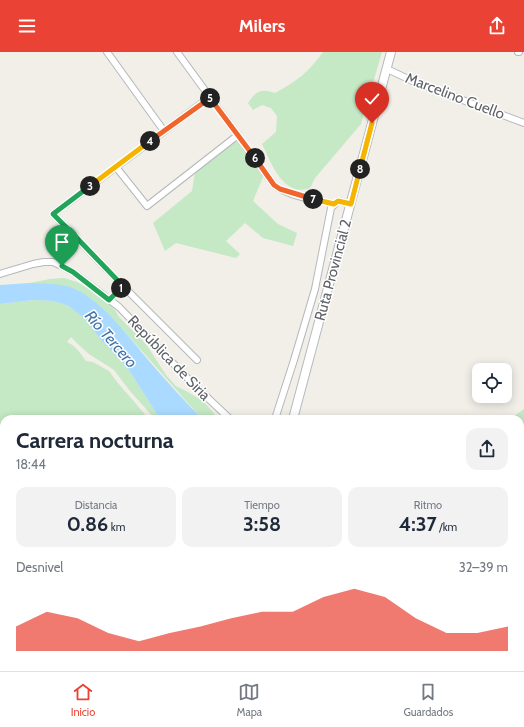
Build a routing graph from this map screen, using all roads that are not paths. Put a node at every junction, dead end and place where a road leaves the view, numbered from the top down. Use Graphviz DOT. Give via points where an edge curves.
graph roads {
  1 [pos="107,52"];
  2 [pos="177,52"];
  3 [pos="391,52"];
  4 [pos="387,69"];
  5 [pos="210,97"];
  6 [pos="524,123"];
  7 [pos="164,131"];
  8 [pos="238,135"];
  9 [pos="116,167"];
  10 [pos="334,204"];
  11 [pos="351,204"];
  12 [pos="0,274"];
  13 [pos="123,286"];
  14 [pos="109,300"];
  15 [pos="198,360"];
  16 [pos="226,415"];
  17 [pos="276,415"];
  18 [pos="293,415"];
  1 -- 7 [label="street"];
  2 -- 5 [label="street"];
  3 -- 4 [label="main road, Ruta Provincial 2"];
  4 -- 6 [label="street, Marcelino Cuello" via="417,83"];
  4 -- 11 [label="main road, Ruta Provincial 2"];
  5 -- 7 [label="street"];
  5 -- 8 [label="street"];
  7 -- 9 [label="street"];
  8 -- 9 [label="street" via="147,206"];
  8 -- 10 [label="street" via="274,185 280,189"];
  9 -- 13 [label="street" via="53,214"];
  10 -- 11 [label="street" via="338,201"];
  10 -- 17 [label="street" via="329,213 315,289"];
  11 -- 18 [label="main road, Ruta Provincial 2"];
  12 -- 14 [label="street, República de Siria" via="32,264 53,262 73,272"];
  13 -- 14 [label="street"];
  13 -- 15 [label="street"];
  14 -- 16 [label="street, República de Siria" via="119,307"];
}
